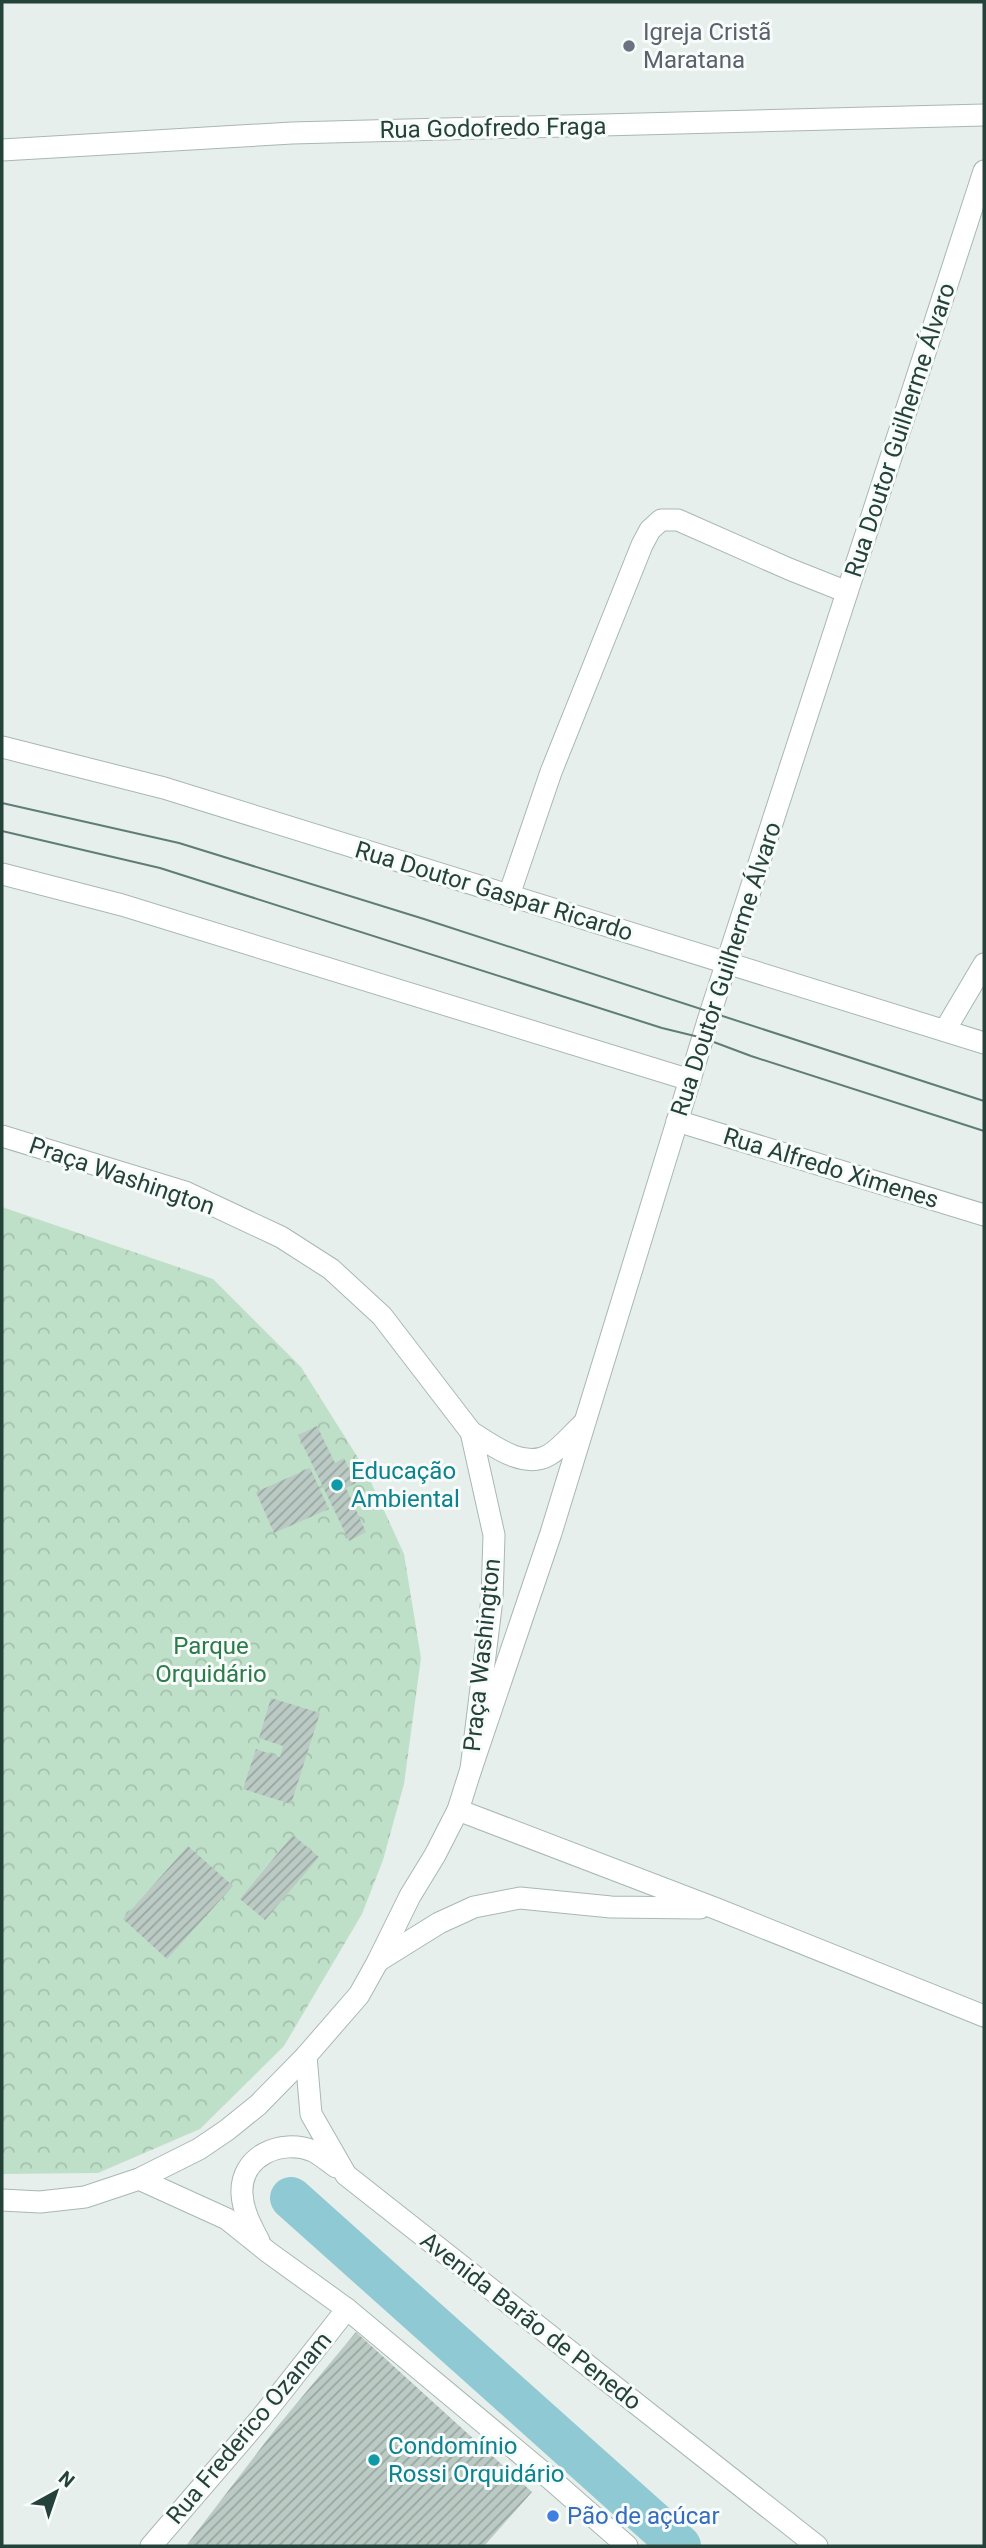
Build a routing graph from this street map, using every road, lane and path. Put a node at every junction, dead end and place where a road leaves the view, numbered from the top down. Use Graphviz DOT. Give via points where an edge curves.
graph roads {
  1 [pos="984,116"];
  2 [pos="2,149"];
  3 [pos="984,171"];
  4 [pos="847,592"];
  5 [pos="2,747"];
  6 [pos="2,874"];
  7 [pos="509,895"];
  8 [pos="727,963"];
  9 [pos="984,964"];
  10 [pos="944,1030"];
  11 [pos="984,1043"];
  12 [pos="690,1080"];
  13 [pos="677,1121"];
  14 [pos="2,1136"];
  15 [pos="984,1215"];
  16 [pos="584,1423"];
  17 [pos="471,1432"];
  18 [pos="471,1769"];
  19 [pos="458,1810"];
  20 [pos="717,1909"];
  21 [pos="378,1961"];
  22 [pos="929,1993"];
  23 [pos="984,2000"];
  24 [pos="984,2016"];
  25 [pos="306,2056"];
  26 [pos="346,2175"];
  27 [pos="139,2179"];
  28 [pos="2,2200"];
  29 [pos="262,2247"];
  30 [pos="347,2308"];
  31 [pos="151,2546"];
  32 [pos="627,2546"];
  33 [pos="817,2546"];
  1 -- 2 [label="street, Rua Godofredo Fraga" via="292,133"];
  3 -- 4 [label="street, Rua Doutor Guilherme Álvaro"];
  4 -- 7 [label="street" via="678,520 661,520 650,530 632,570 551,772"];
  4 -- 8 [label="street, Rua Doutor Guilherme Álvaro"];
  5 -- 7 [label="street, Rua Doutor Gaspar Ricardo" via="164,788"];
  6 -- 12 [label="street" via="122,905"];
  7 -- 8 [label="street, Rua Doutor Gaspar Ricardo"];
  8 -- 10 [label="street, Rua Doutor Gaspar Ricardo"];
  8 -- 12 [label="street, Rua Doutor Guilherme Álvaro"];
  9 -- 10 [label="street"];
  10 -- 11 [label="street, Rua Doutor Gaspar Ricardo"];
  12 -- 13 [label="street, Rua Doutor Guilherme Álvaro"];
  13 -- 15 [label="street, Rua Alfredo Ximenes"];
  13 -- 16 [label="street, Rua Doutor Guilherme Álvaro"];
  14 -- 17 [label="street, Praça Washington" via="185,1192 331,1269 382,1316"];
  16 -- 17 [label="street" via="548,1456 527,1460 503,1452"];
  16 -- 18 [label="street, Rua Doutor Guilherme Álvaro"];
  17 -- 18 [label="street, Praça Washington" via="494,1535 492,1599"];
  18 -- 19 [label="street, Praça Washington"];
  19 -- 20 [label="street"];
  19 -- 21 [label="street, Praça Washington"];
  20 -- 21 [label="street" via="611,1907 520,1898 474,1907"];
  20 -- 22 [label="street"];
  21 -- 25 [label="street, Praça Washington" via="359,1995"];
  22 -- 23 [label="street"];
  22 -- 24 [label="street"];
  25 -- 26 [label="street, Avenida Barão de Penedo" via="311,2114"];
  25 -- 27 [label="street, Praça Washington" via="227,2130"];
  26 -- 29 [label="street" via="314,2151 278,2147 258,2156 245,2174 242,2193 249,2223"];
  26 -- 33 [label="street, Avenida Barão de Penedo"];
  27 -- 28 [label="street, Praça Washington" via="85,2197"];
  27 -- 29 [label="street" via="227,2219"];
  29 -- 30 [label="street"];
  30 -- 31 [label="street, Rua Frederico Ozanam" via="261,2418"];
  30 -- 32 [label="street"];
}
